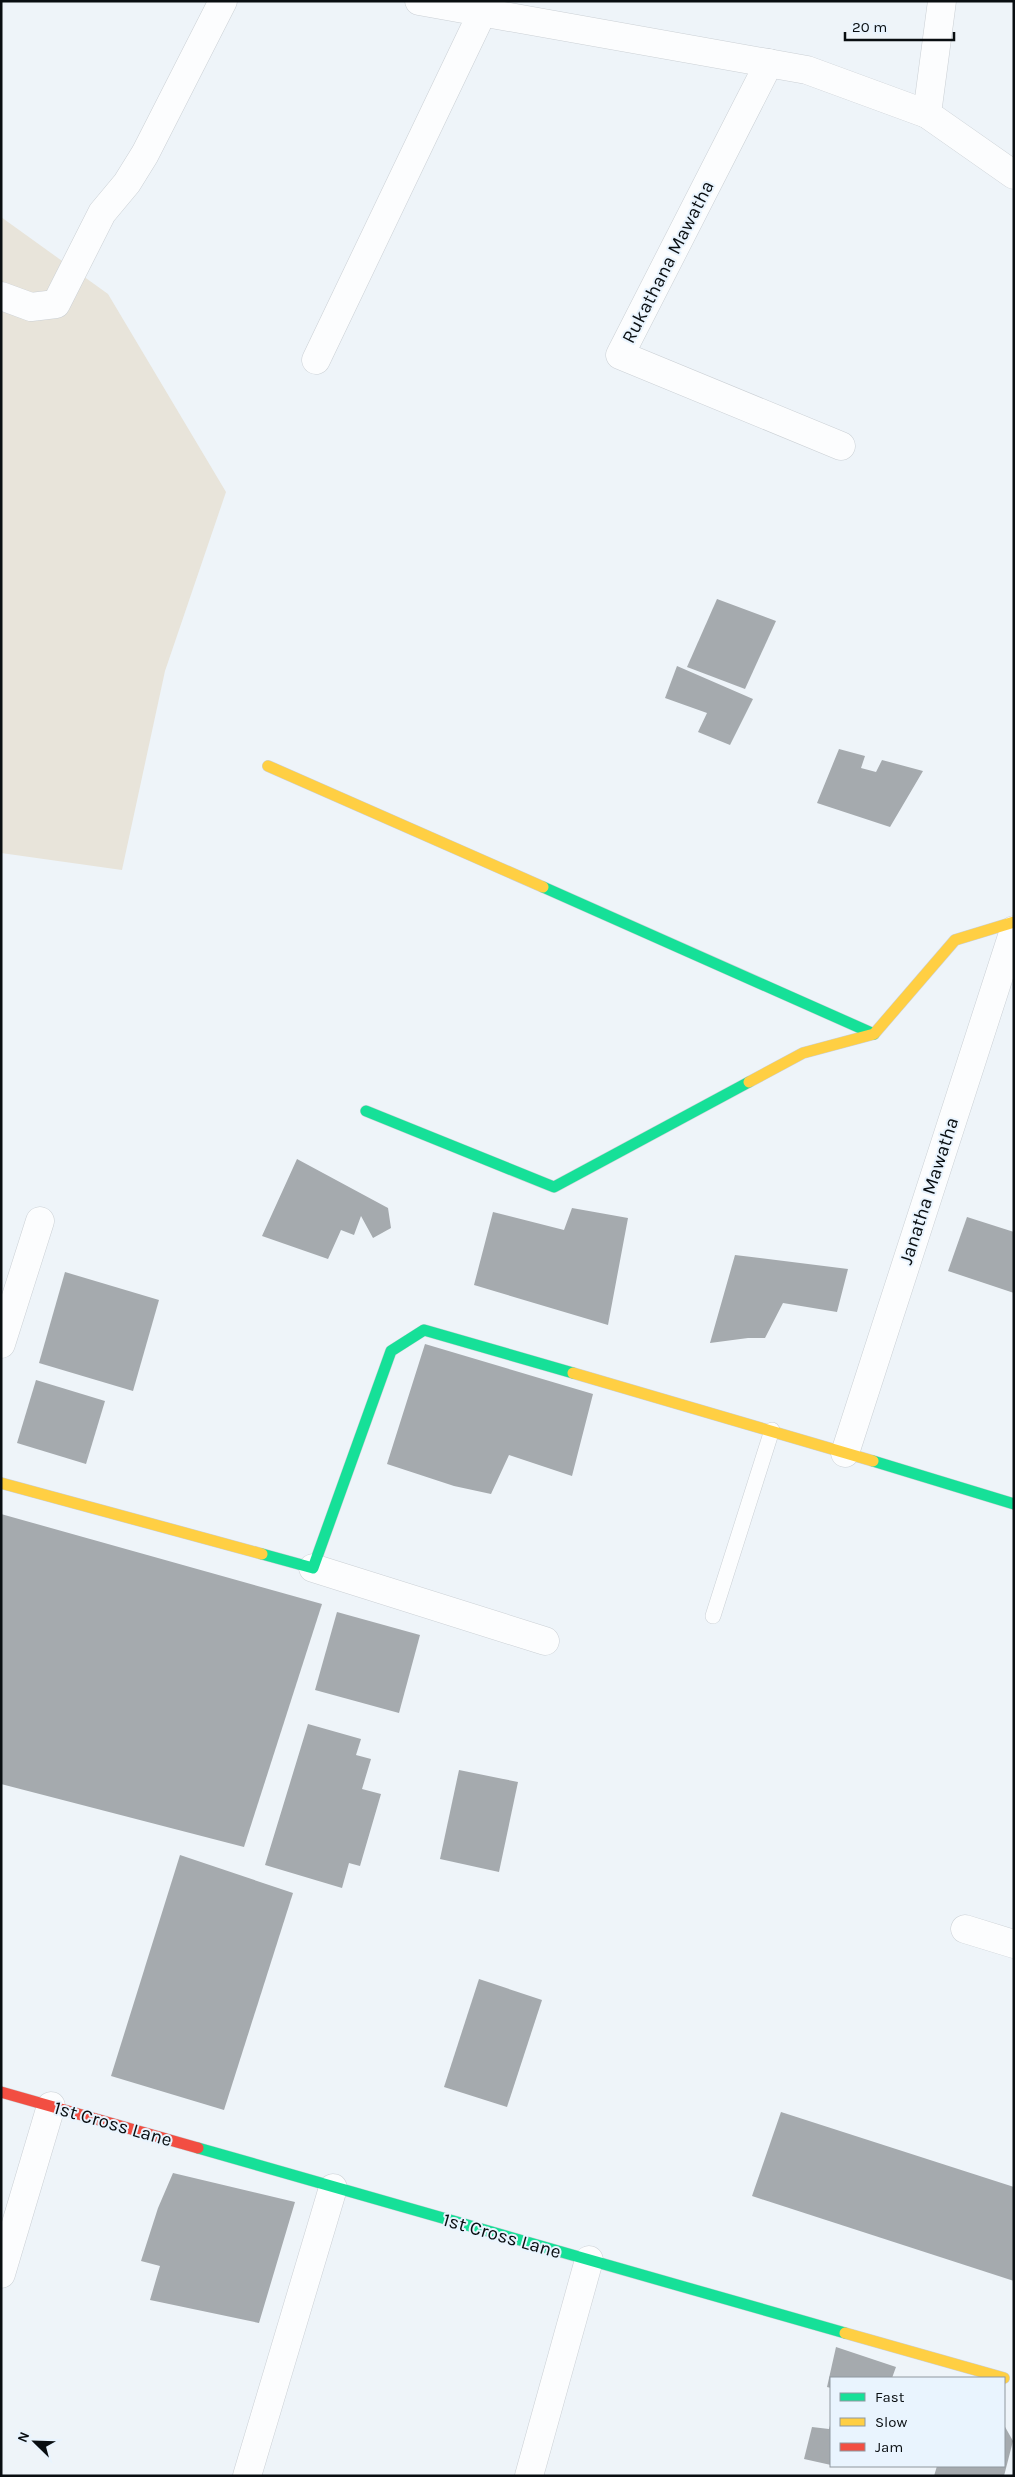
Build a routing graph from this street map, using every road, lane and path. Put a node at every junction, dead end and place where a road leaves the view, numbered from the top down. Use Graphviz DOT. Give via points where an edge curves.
graph roads {
  1 [pos="223,1"];
  2 [pos="418,1"];
  3 [pos="942,1"];
  4 [pos="483,11"];
  5 [pos="769,63"];
  6 [pos="927,114"];
  7 [pos="1014,175"];
  8 [pos="1,296"];
  9 [pos="316,360"];
  10 [pos="841,446"];
  11 [pos="268,766"];
  12 [pos="1014,922"];
  13 [pos="1014,930"];
  14 [pos="874,1034"];
  15 [pos="366,1111"];
  16 [pos="40,1221"];
  17 [pos="1,1344"];
  18 [pos="772,1430"];
  19 [pos="845,1453"];
  20 [pos="1,1483"];
  21 [pos="1014,1504"];
  22 [pos="313,1568"];
  23 [pos="713,1616"];
  24 [pos="545,1641"];
  25 [pos="965,1929"];
  26 [pos="1014,1944"];
  27 [pos="1,2092"];
  28 [pos="51,2106"];
  29 [pos="333,2188"];
  30 [pos="589,2260"];
  31 [pos="1,2274"];
  32 [pos="1000,2377"];
  33 [pos="247,2476"];
  34 [pos="529,2476"];
  1 -- 8 [label="street" via="145,154 128,183 102,213 56,304 31,307"];
  2 -- 4 [label="street"];
  3 -- 6 [label="street"];
  4 -- 5 [label="street"];
  4 -- 9 [label="street"];
  5 -- 6 [label="street" via="808,70"];
  5 -- 10 [label="street, Rukathana Mawatha" via="620,355"];
  6 -- 7 [label="street"];
  11 -- 14 [label="street"];
  12 -- 14 [label="street" via="955,940"];
  13 -- 19 [label="street, Janatha Mawatha"];
  14 -- 15 [label="street" via="803,1053 554,1187"];
  16 -- 17 [label="street"];
  18 -- 19 [label="street"];
  18 -- 22 [label="street" via="424,1330 391,1351"];
  18 -- 23 [label="lane"];
  19 -- 21 [label="street"];
  20 -- 22 [label="street"];
  22 -- 24 [label="street"];
  25 -- 26 [label="street"];
  27 -- 28 [label="street, 1st Cross Lane"];
  28 -- 29 [label="street, 1st Cross Lane"];
  28 -- 31 [label="street"];
  29 -- 30 [label="street, 1st Cross Lane"];
  29 -- 33 [label="street"];
  30 -- 32 [label="street, 1st Cross Lane"];
  30 -- 34 [label="street"];
}
